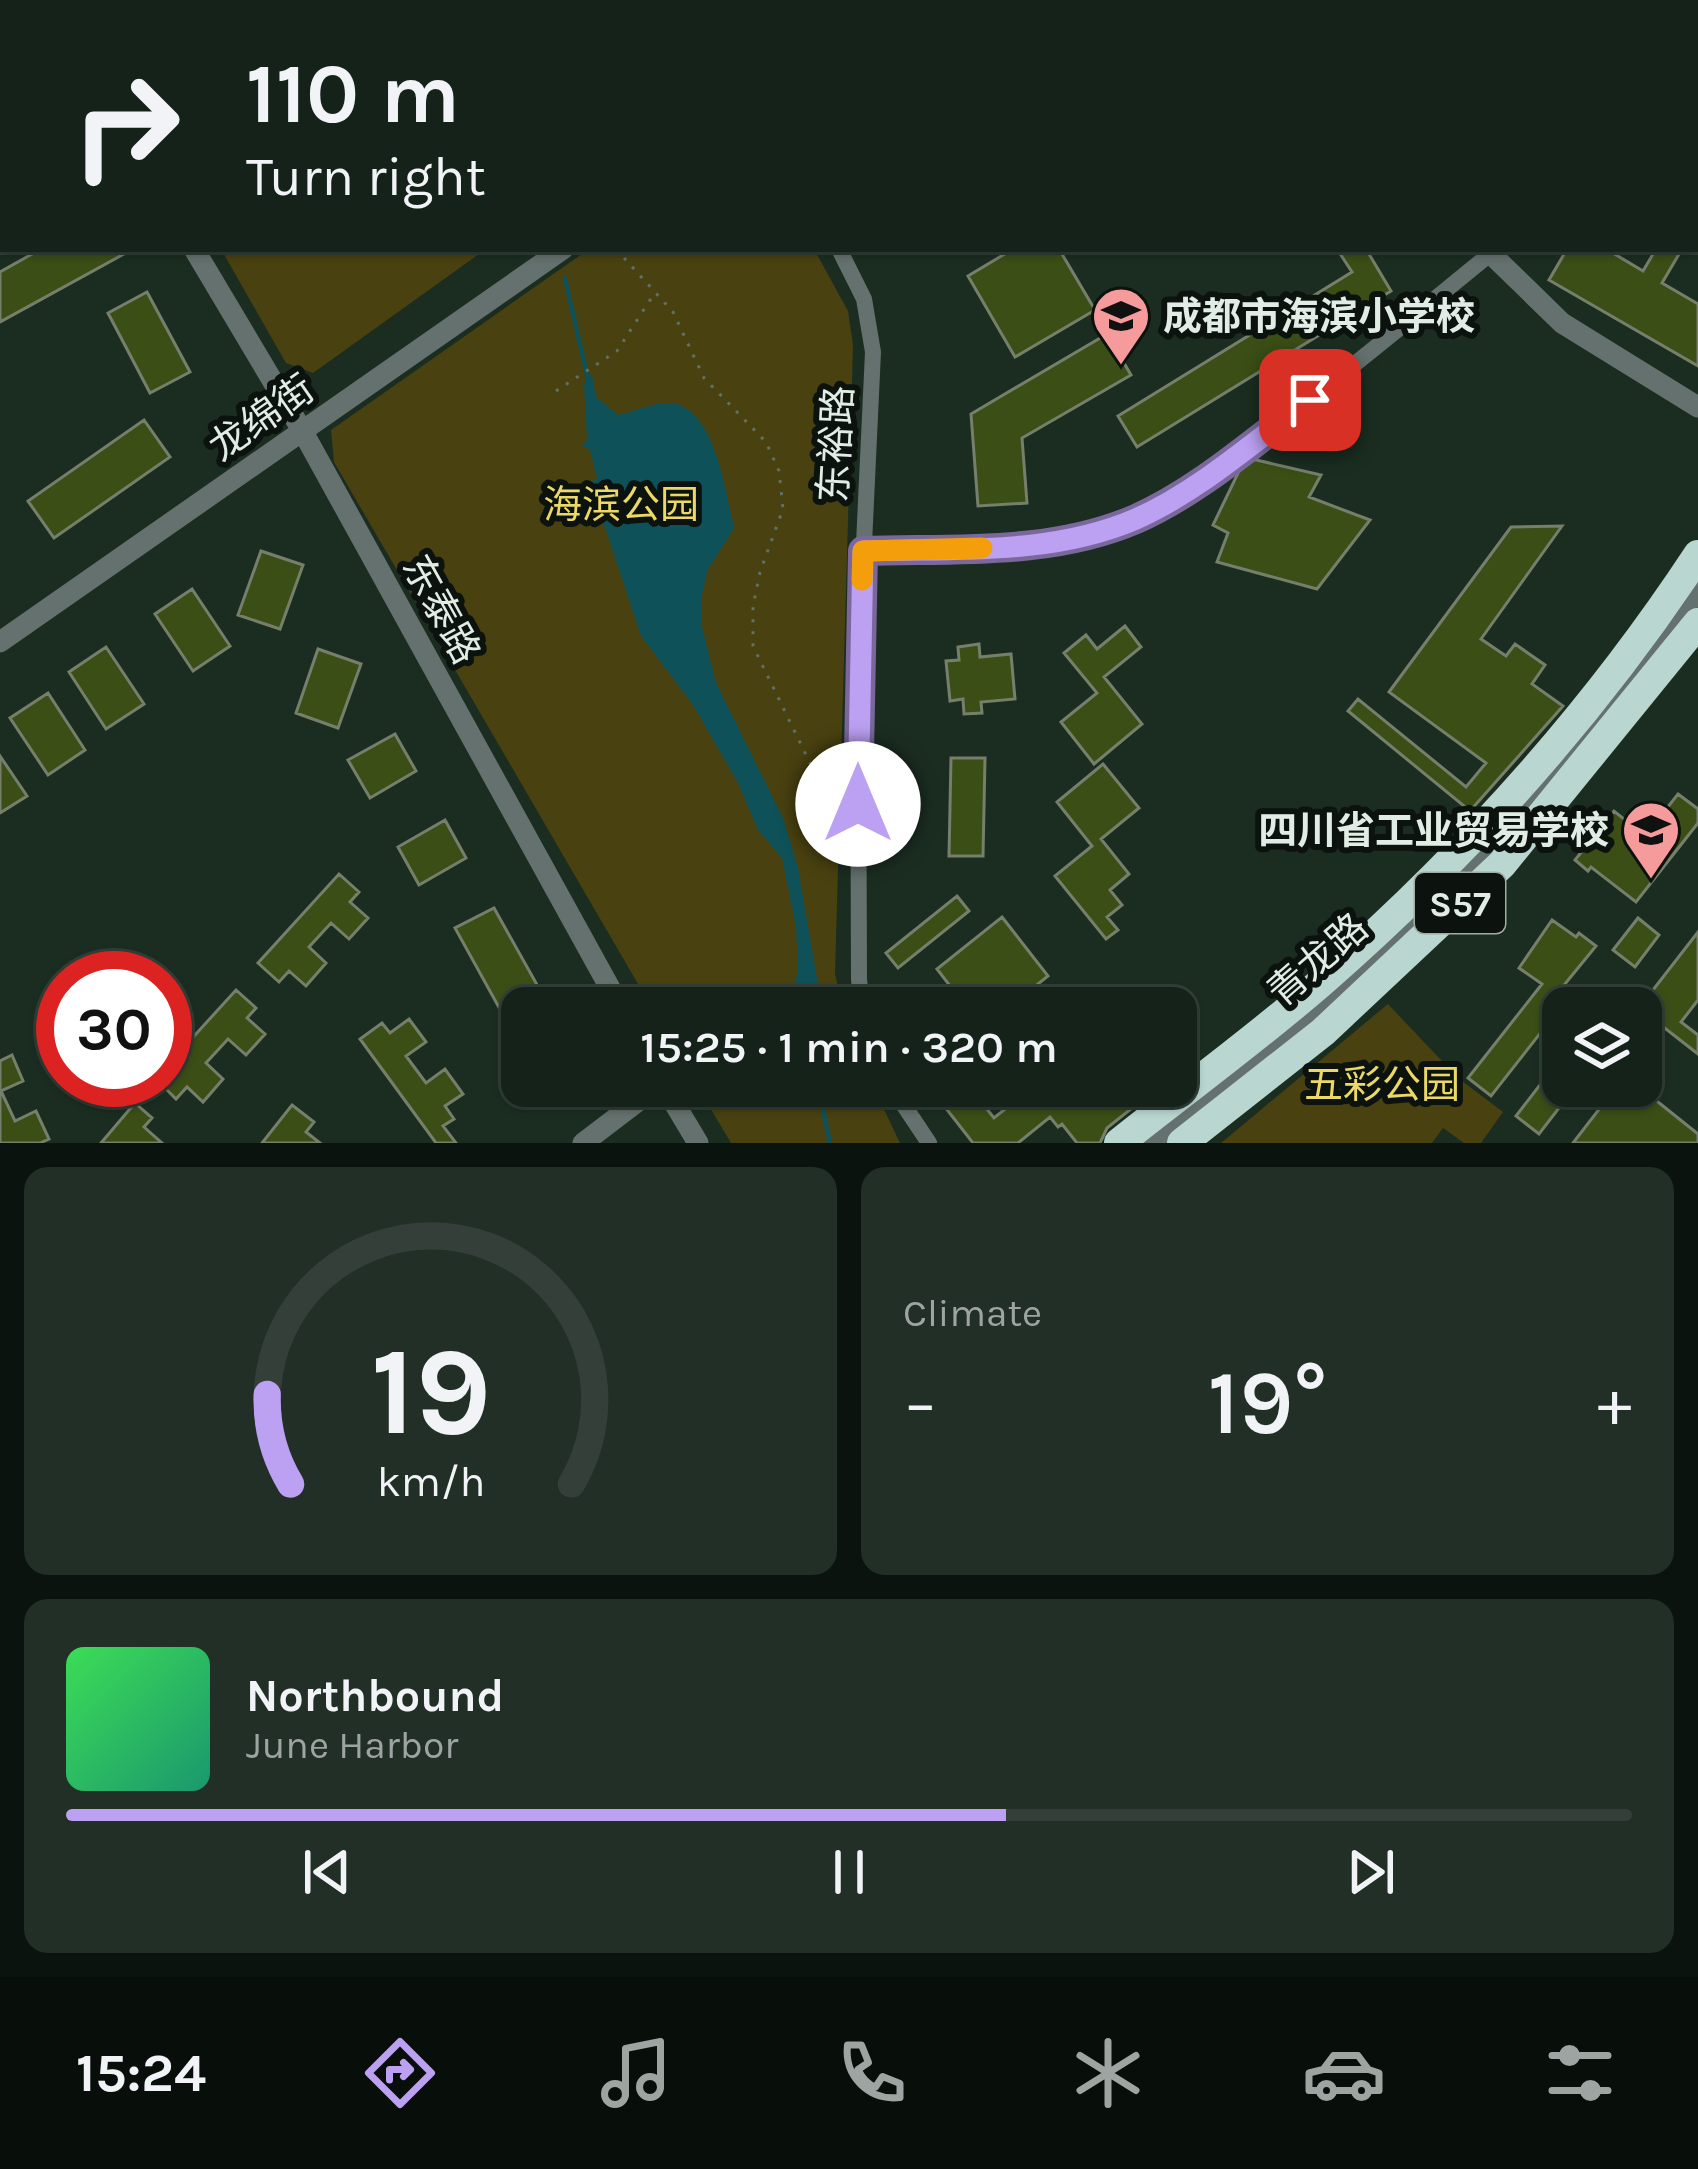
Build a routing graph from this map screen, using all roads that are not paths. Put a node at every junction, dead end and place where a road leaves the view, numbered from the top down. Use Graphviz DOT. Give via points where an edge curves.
graph roads {
  1 [pos="196,252"];
  2 [pos="559,252"];
  3 [pos="840,252"];
  4 [pos="1487,252"];
  5 [pos="1489,252"];
  6 [pos="1698,407"];
  7 [pos="303,432"];
  8 [pos="863,551"];
  9 [pos="1698,555"];
  10 [pos="1698,590"];
  11 [pos="1698,623"];
  12 [pos="0,642"];
  13 [pos="608,987"];
  14 [pos="860,987"];
  15 [pos="632,1107"];
  16 [pos="675,1107"];
  17 [pos="905,1107"];
  18 [pos="583,1143"];
  19 [pos="698,1143"];
  20 [pos="929,1143"];
  21 [pos="1119,1143"];
  22 [pos="1150,1143"];
  23 [pos="1182,1143"];
  1 -- 7 [label="street, 东泰路"];
  2 -- 7 [label="street, 龙绵街"];
  3 -- 8 [label="street, 东裕路" via="864,299 872,352"];
  4 -- 8 [label="street" via="1310,400 1136,519 1031,547"];
  5 -- 6 [label="street" via="1562,323"];
  7 -- 12 [label="street, 龙绵街"];
  7 -- 13 [label="street, 东泰路"];
  8 -- 14 [label="street, 东裕路"];
  9 -- 21 [label="highway, S57" via="1523,785 1449,864 1324,980"];
  10 -- 22 [label="street, 青龙路" via="1478,862 1324,1005"];
  11 -- 23 [label="highway, S57" via="1502,864 1323,1032"];
  15 -- 18 [label="street"];
  16 -- 19 [label="street"];
  17 -- 20 [label="street"];
}
